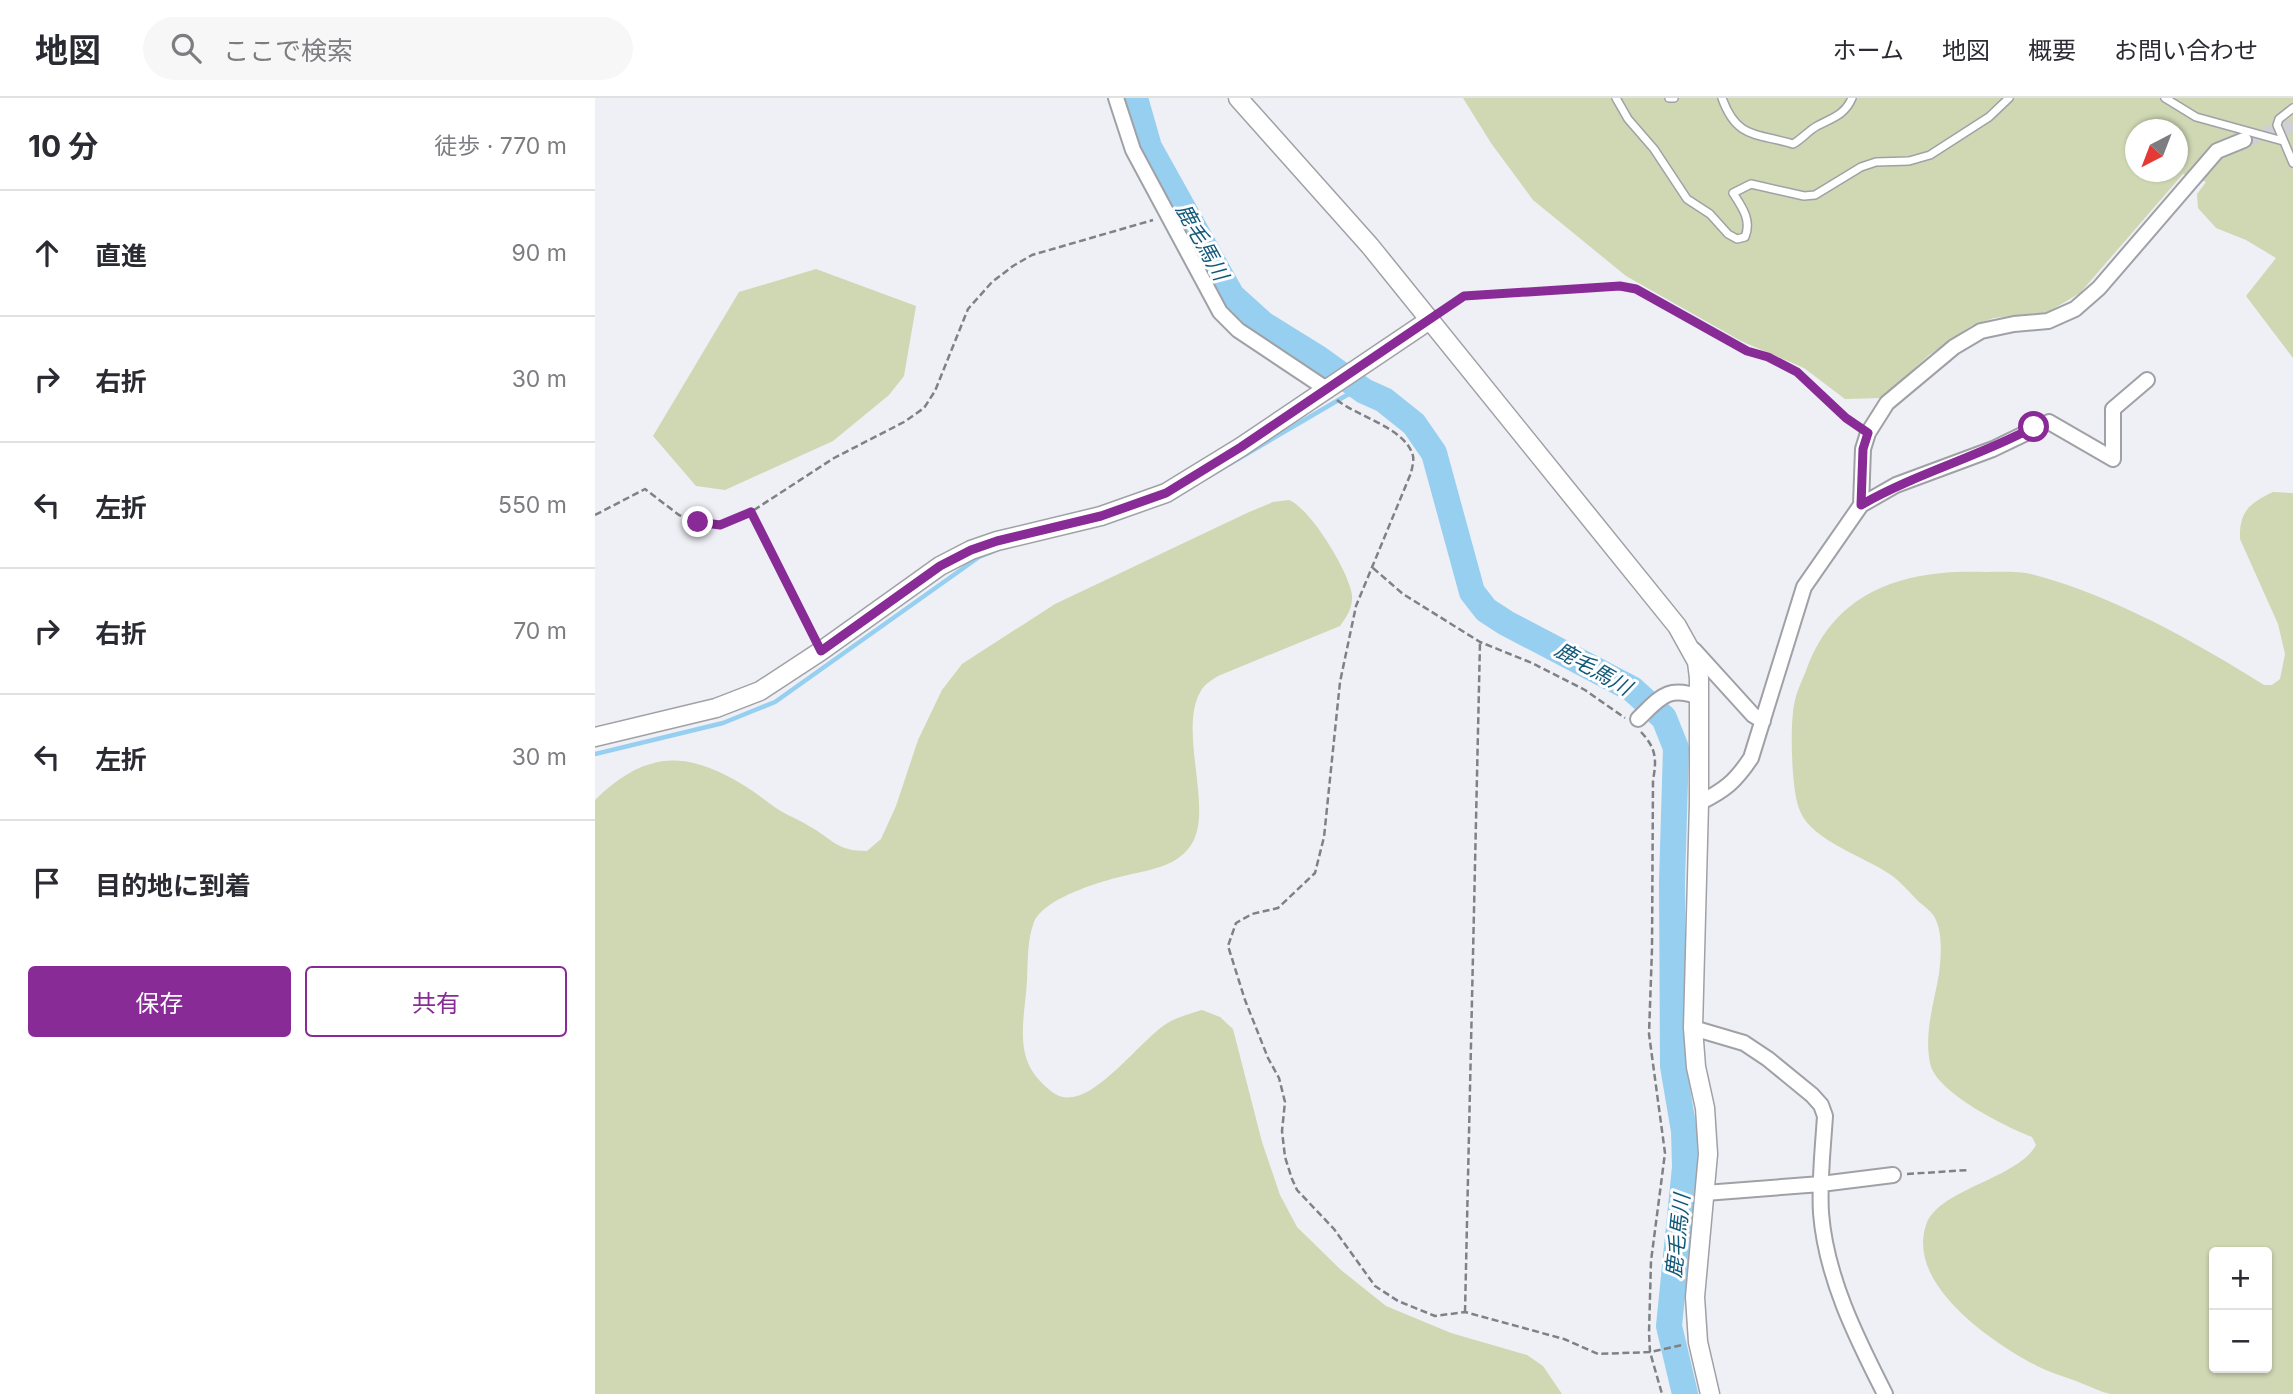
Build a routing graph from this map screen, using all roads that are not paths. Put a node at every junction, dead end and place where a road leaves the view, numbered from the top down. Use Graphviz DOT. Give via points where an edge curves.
graph roads {
  1 [pos="1116,98"];
  2 [pos="1238,98"];
  3 [pos="1616,98"];
  4 [pos="1722,98"];
  5 [pos="1852,98"];
  6 [pos="2009,98"];
  7 [pos="2165,98"];
  8 [pos="2293,108"];
  9 [pos="2244,141"];
  10 [pos="2283,141"];
  11 [pos="2293,163"];
  12 [pos="1431,319"];
  13 [pos="2147,380"];
  14 [pos="1332,392"];
  15 [pos="1861,505"];
  16 [pos="1689,644"];
  17 [pos="1699,697"];
  18 [pos="1763,721"];
  19 [pos="1636,722"];
  20 [pos="595,737"];
  21 [pos="1699,803"];
  22 [pos="1693,1028"];
  23 [pos="1893,1175"];
  24 [pos="1821,1184"];
  25 [pos="1705,1193"];
  26 [pos="1710,1394"];
  27 [pos="1885,1394"];
  1 -- 14 [label="street" via="1133,150 1220,312 1238,330"];
  2 -- 12 [label="street"];
  3 -- 6 [label="lane" via="1687,199 1737,239 1745,237 1749,228 1733,193 1751,184 1815,195 1861,167 1930,155 1989,117"];
  4 -- 5 [label="lane" via="1729,114 1747,133 1793,144 1839,115"];
  7 -- 10 [label="lane" via="2196,117"];
  8 -- 10 [label="lane" via="2279,118"];
  9 -- 15 [label="street" via="2217,151 2075,310 2048,321 1981,331 1954,347 1887,403 1863,449"];
  10 -- 11 [label="lane"];
  12 -- 14 [label="street"];
  12 -- 16 [label="street"];
  13 -- 15 [label="street" via="2113,409 2113,459 2049,422 1993,449 1896,485"];
  14 -- 20 [label="street" via="1166,493 1101,516 997,541 940,566 760,691 716,708"];
  15 -- 18 [label="street" via="1804,587"];
  16 -- 17 [label="street" via="1697,662"];
  16 -- 18 [label="street"];
  17 -- 19 [label="street" via="1671,691"];
  17 -- 21 [label="street"];
  18 -- 21 [label="street" via="1751,758 1738,778"];
  21 -- 22 [label="street"];
  22 -- 24 [label="street" via="1744,1043 1821,1105 1825,1116"];
  22 -- 25 [label="street" via="1705,1108"];
  23 -- 24 [label="street"];
  24 -- 25 [label="street"];
  24 -- 27 [label="street" via="1831,1264 1845,1309"];
  25 -- 26 [label="street" via="1695,1321"];
}
